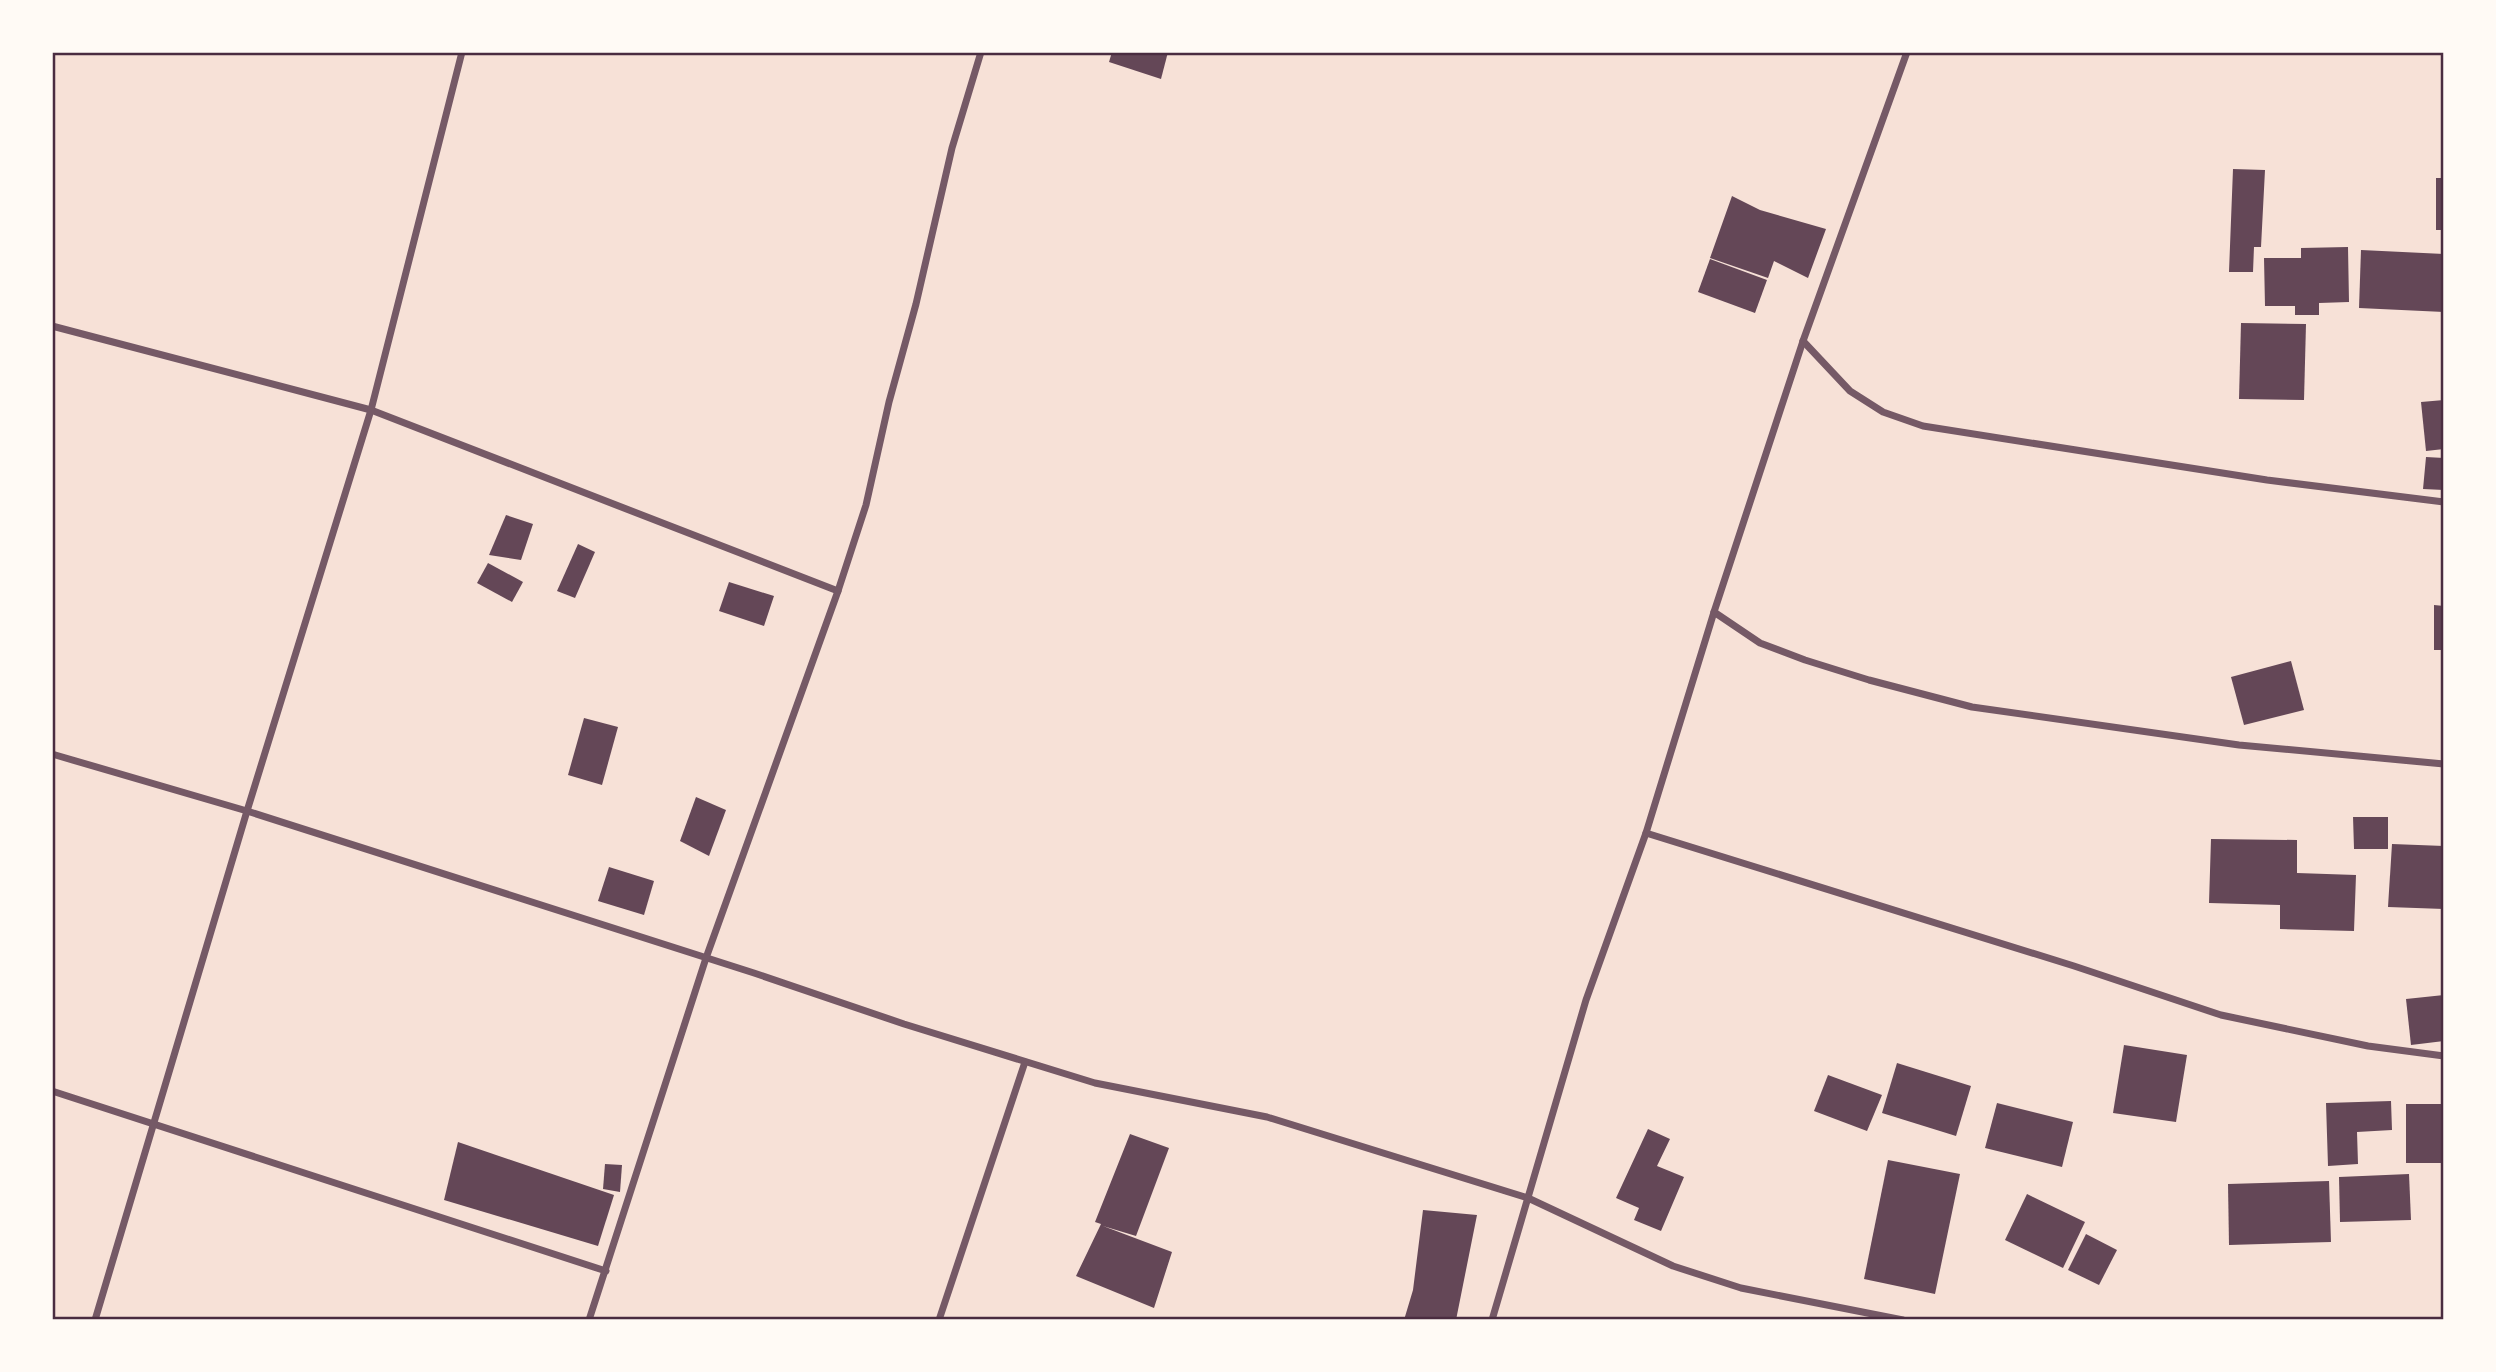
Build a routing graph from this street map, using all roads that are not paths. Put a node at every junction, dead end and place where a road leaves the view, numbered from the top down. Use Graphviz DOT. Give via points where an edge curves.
graph roads {
  1 [pos="463,52"];
  2 [pos="981,52"];
  3 [pos="1908,52"];
  4 [pos="52,326"];
  5 [pos="1803,341"];
  6 [pos="371,410"];
  7 [pos="2444,502"];
  8 [pos="838,591"];
  9 [pos="1714,612"];
  10 [pos="52,754"];
  11 [pos="2444,764"];
  12 [pos="247,811"];
  13 [pos="1646,833"];
  14 [pos="706,958"];
  15 [pos="2444,1056"];
  16 [pos="1025,1062"];
  17 [pos="52,1091"];
  18 [pos="155,1122"];
  19 [pos="1528,1198"];
  20 [pos="606,1271"];
  21 [pos="95,1320"];
  22 [pos="589,1320"];
  23 [pos="939,1320"];
  24 [pos="1492,1320"];
  25 [pos="1903,1320"];
  1 -- 6 [label="street"];
  2 -- 8 [label="street" via="952,148 866,505"];
  3 -- 5 [label="street"];
  4 -- 6 [label="street"];
  5 -- 7 [label="street" via="1850,391 1883,412 1923,426 2267,480"];
  5 -- 9 [label="street"];
  6 -- 8 [label="street"];
  6 -- 12 [label="street"];
  8 -- 14 [label="street"];
  9 -- 11 [label="street" via="1760,643 1805,660 1972,707 2239,745"];
  9 -- 13 [label="street"];
  10 -- 12 [label="street"];
  12 -- 14 [label="street"];
  12 -- 18 [label="street"];
  13 -- 15 [label="street" via="2221,1014 2368,1046"];
  13 -- 19 [label="street" via="1586,1000"];
  14 -- 16 [label="street"];
  14 -- 20 [label="street"];
  16 -- 19 [label="street" via="1096,1083 1267,1117"];
  16 -- 23 [label="street"];
  17 -- 18 [label="street"];
  18 -- 20 [label="street"];
  18 -- 21 [label="street"];
  19 -- 24 [label="street"];
  19 -- 25 [label="street" via="1673,1266 1801,1301"];
  20 -- 22 [label="street"];
}
